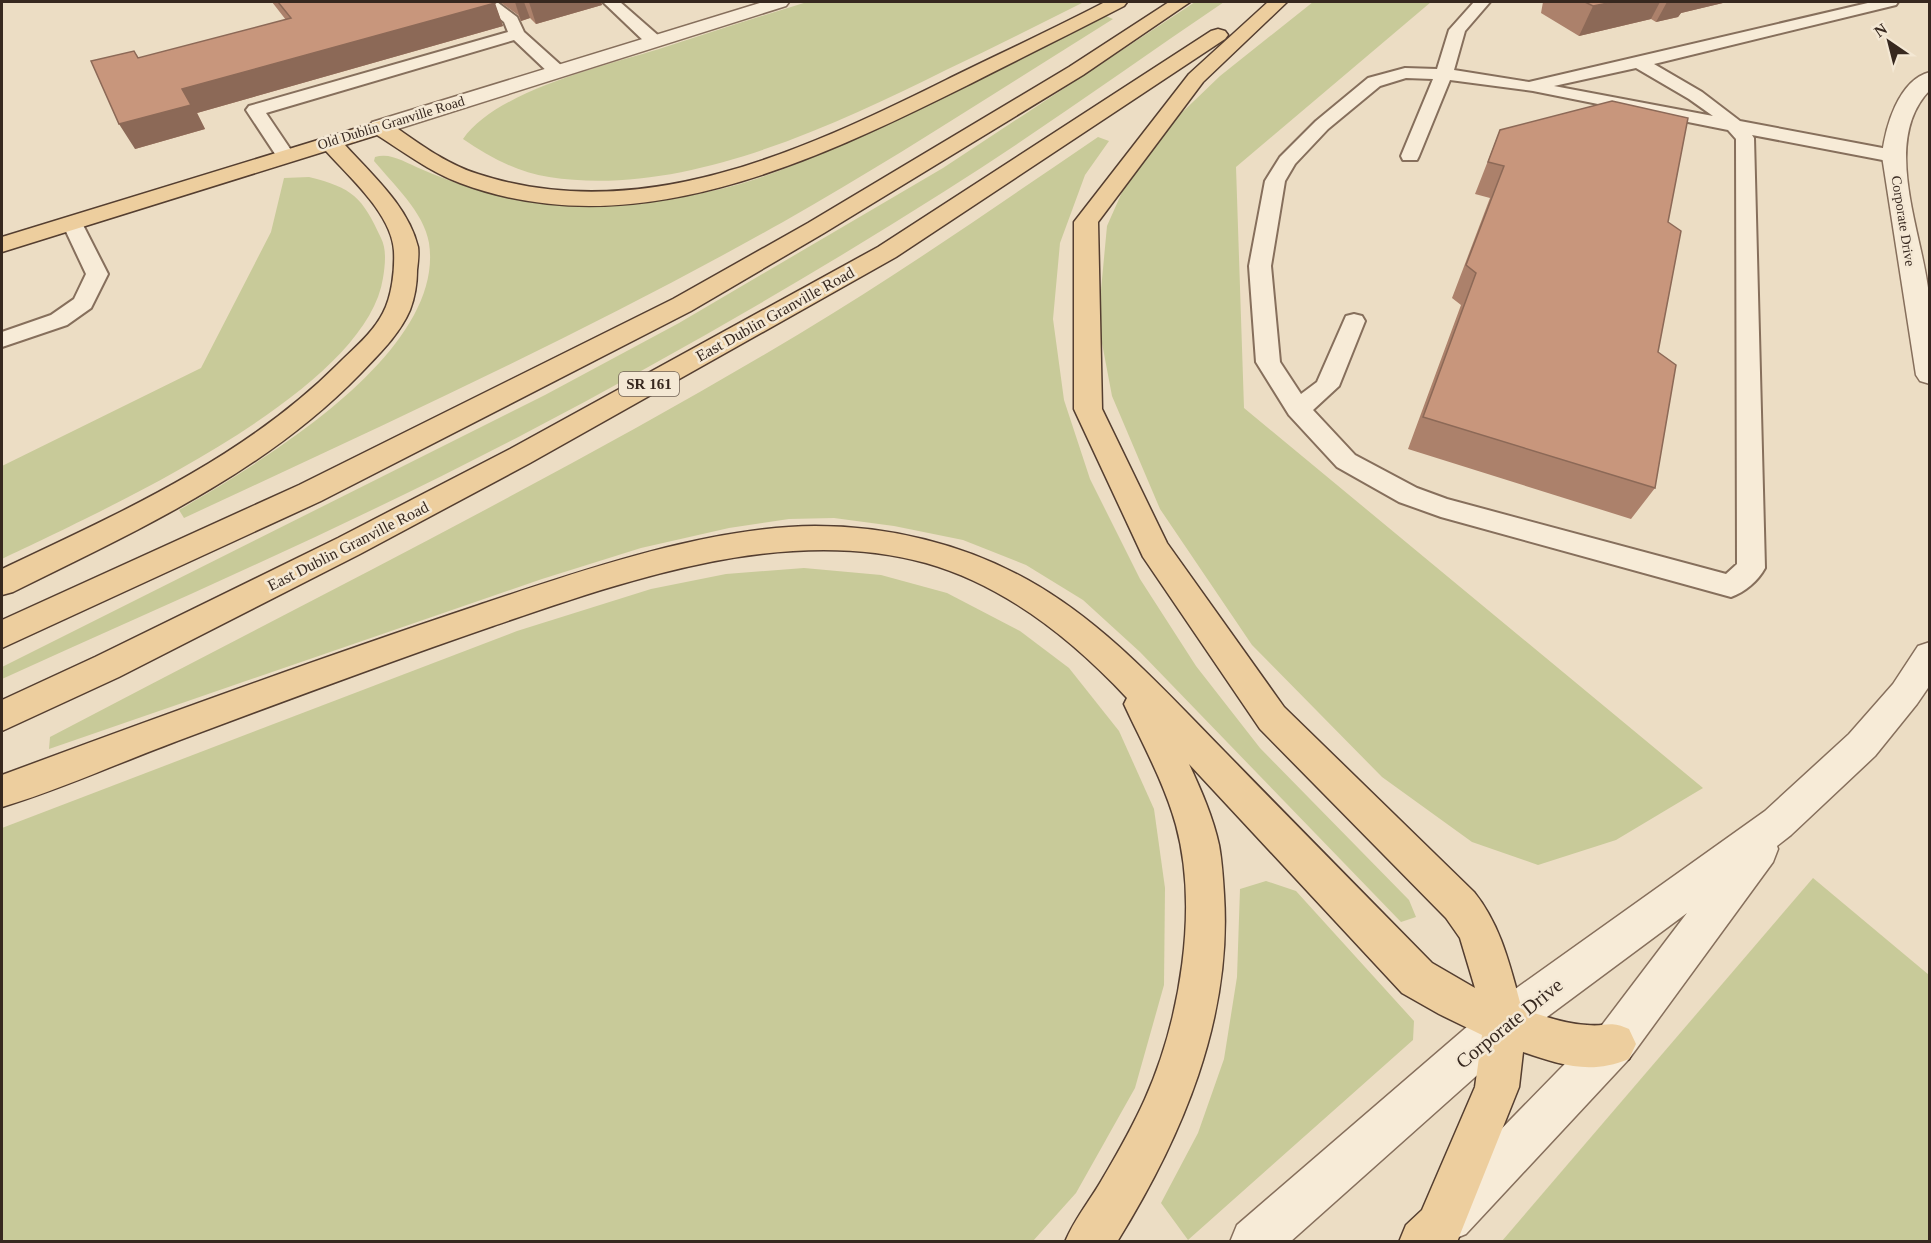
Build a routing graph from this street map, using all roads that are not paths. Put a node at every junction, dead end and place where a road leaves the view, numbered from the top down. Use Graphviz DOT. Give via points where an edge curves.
graph roads {
  1 [pos="488,2"];
  2 [pos="611,2"];
  3 [pos="780,2"];
  4 [pos="1118,2"];
  5 [pos="1181,2"];
  6 [pos="1268,2"];
  7 [pos="1278,2"];
  8 [pos="1482,2"];
  9 [pos="1890,2"];
  10 [pos="517,34"];
  11 [pos="654,41"];
  12 [pos="1639,62"];
  13 [pos="557,71"];
  14 [pos="1444,74"];
  15 [pos="1929,78"];
  16 [pos="1529,87"];
  17 [pos="1735,125"];
  18 [pos="380,127"];
  19 [pos="330,142"];
  20 [pos="286,156"];
  21 [pos="1410,156"];
  22 [pos="1893,156"];
  23 [pos="72,223"];
  24 [pos="2,245"];
  25 [pos="1354,321"];
  26 [pos="2,340"];
  27 [pos="1929,375"];
  28 [pos="1298,409"];
  29 [pos="2,584"];
  30 [pos="2,635"];
  31 [pos="1929,656"];
  32 [pos="1129,677"];
  33 [pos="2,716"];
  34 [pos="2,791"];
  35 [pos="1778,823"];
  36 [pos="1505,1022"];
  37 [pos="1614,1044"];
  38 [pos="1431,1234"];
  39 [pos="1089,1242"];
  40 [pos="1254,1242"];
  1 -- 10 [label="lane" via="511,20"];
  2 -- 11 [label="lane"];
  3 -- 11 [label="street, Old Dublin Granville Road"];
  4 -- 18 [label="main road" via="910,106 809,150 728,179 653,194 587,198 503,188 442,166"];
  5 -- 30 [label="main road" via="1026,101 682,305 310,493"];
  6 -- 33 [label="main road, East Dublin Granville Road / SR 161" via="887,252 350,546"];
  7 -- 36 [label="main road" via="1196,78 1086,222 1088,409 1154,549 1272,718 1460,905 1476,926"];
  8 -- 14 [label="lane" via="1457,30"];
  9 -- 12 [label="lane"];
  10 -- 13 [label="lane"];
  10 -- 20 [label="lane" via="255,110"];
  11 -- 13 [label="street, Old Dublin Granville Road"];
  12 -- 16 [label="lane"];
  12 -- 17 [label="lane" via="1692,93"];
  13 -- 18 [label="street, Old Dublin Granville Road"];
  14 -- 16 [label="lane"];
  14 -- 21 [label="lane"];
  14 -- 28 [label="lane" via="1405,73 1374,82 1322,125 1287,161 1275,182 1260,266 1268,362"];
  15 -- 22 [label="street, Corporate Drive" via="1903,106 1894,131"];
  16 -- 17 [label="lane"];
  17 -- 22 [label="lane"];
  17 -- 28 [label="lane" via="1745,138 1751,568 1731,586 1408,495 1346,461"];
  18 -- 19 [label="main road, Old Dublin Granville Road"];
  19 -- 20 [label="main road, Old Dublin Granville Road"];
  19 -- 29 [label="main road" via="386,207 406,250 397,311 379,336 348,372 301,414 252,447 135,518"];
  20 -- 23 [label="main road, Old Dublin Granville Road"];
  22 -- 27 [label="street, Corporate Drive"];
  23 -- 24 [label="main road, Old Dublin Granville Road"];
  23 -- 26 [label="lane" via="97,274 83,303 59,320"];
  25 -- 28 [label="lane" via="1327,386"];
  31 -- 35 [label="street, Corporate Drive" via="1905,694 1862,745"];
  32 -- 34 [label="main road" via="1088,638 1049,609 999,578 955,559 891,544 817,538 768,541 638,568 533,599 346,663"];
  32 -- 36 [label="main road" via="1418,978 1453,1000"];
  32 -- 39 [label="main road" via="1181,788 1199,842 1207,907 1202,986 1180,1069 1149,1141"];
  35 -- 36 [label="street, Corporate Drive"];
  35 -- 37 [label="street, Corporate Drive"];
  36 -- 37 [label="main road" via="1569,1045"];
  36 -- 38 [label="main road" via="1497,1087"];
  36 -- 40 [label="street, Corporate Drive"];
  37 -- 38 [label="street, Corporate Drive"];
}
